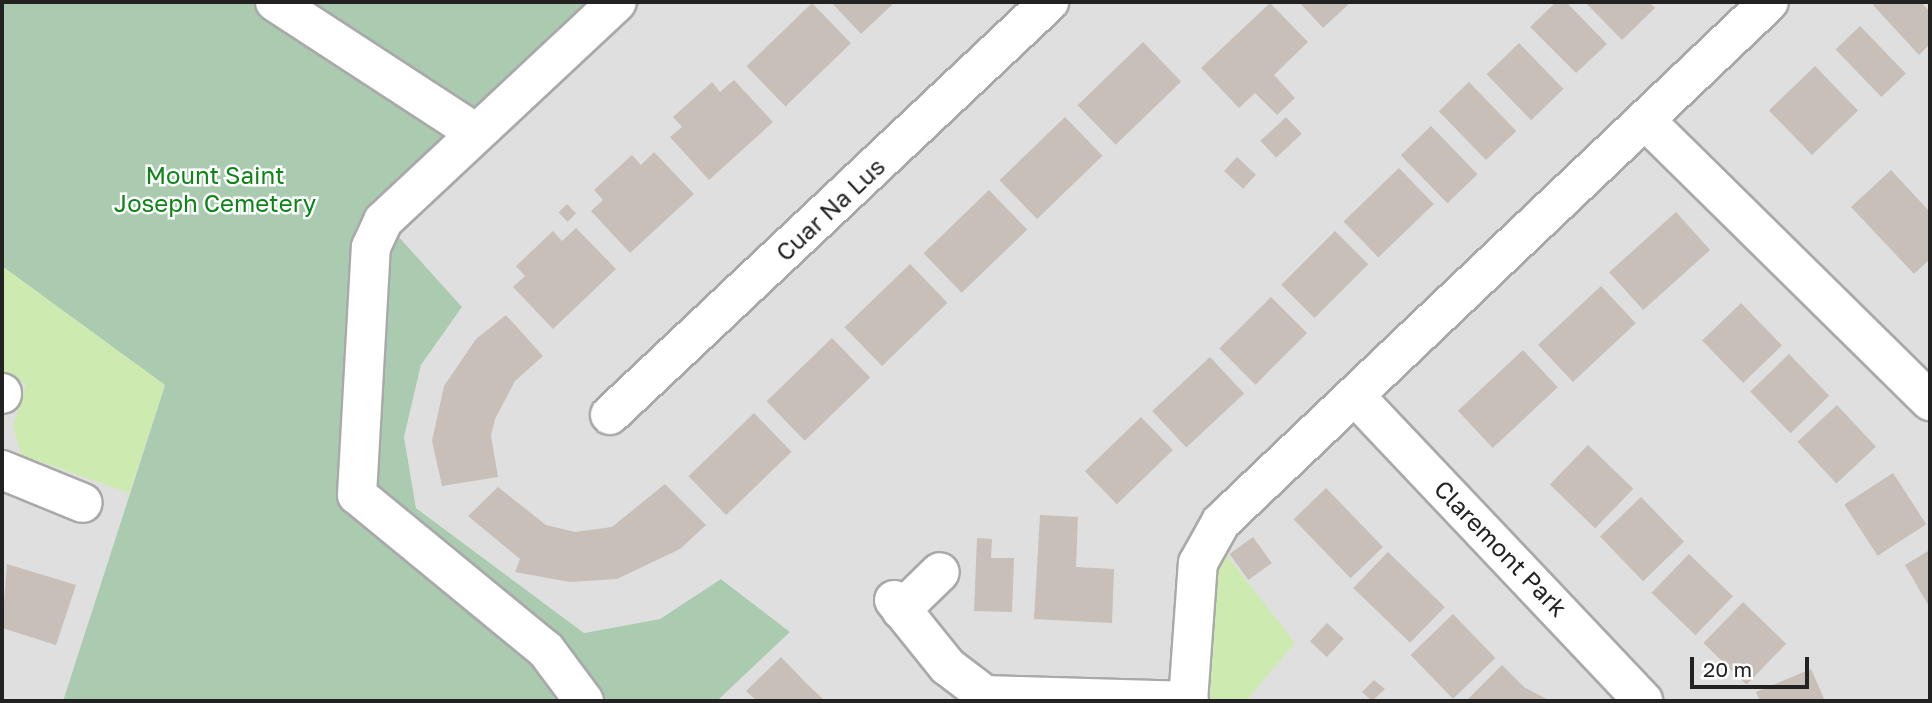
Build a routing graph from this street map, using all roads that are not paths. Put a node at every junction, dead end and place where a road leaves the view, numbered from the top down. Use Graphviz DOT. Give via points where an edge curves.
graph roads {
  1 [pos="275,2"];
  2 [pos="617,2"];
  3 [pos="1049,2"];
  4 [pos="1769,2"];
  5 [pos="1646,121"];
  6 [pos="476,133"];
  7 [pos="1356,397"];
  8 [pos="1930,401"];
  9 [pos="610,415"];
  10 [pos="2,470"];
  11 [pos="83,503"];
  12 [pos="940,572"];
  13 [pos="584,701"];
  14 [pos="1188,701"];
  15 [pos="1643,701"];
  1 -- 6 [label="street"];
  2 -- 6 [label="street"];
  3 -- 9 [label="street, Cuar Na Lus"];
  4 -- 5 [label="street"];
  5 -- 7 [label="street"];
  5 -- 8 [label="street"];
  6 -- 13 [label="street" via="383,221 371,247 357,495 546,650"];
  7 -- 14 [label="street" via="1221,522 1208,540 1194,595"];
  7 -- 15 [label="street, Claremont Park"];
  10 -- 11 [label="street"];
  12 -- 14 [label="street" via="897,605 947,666 985,695"];
}
